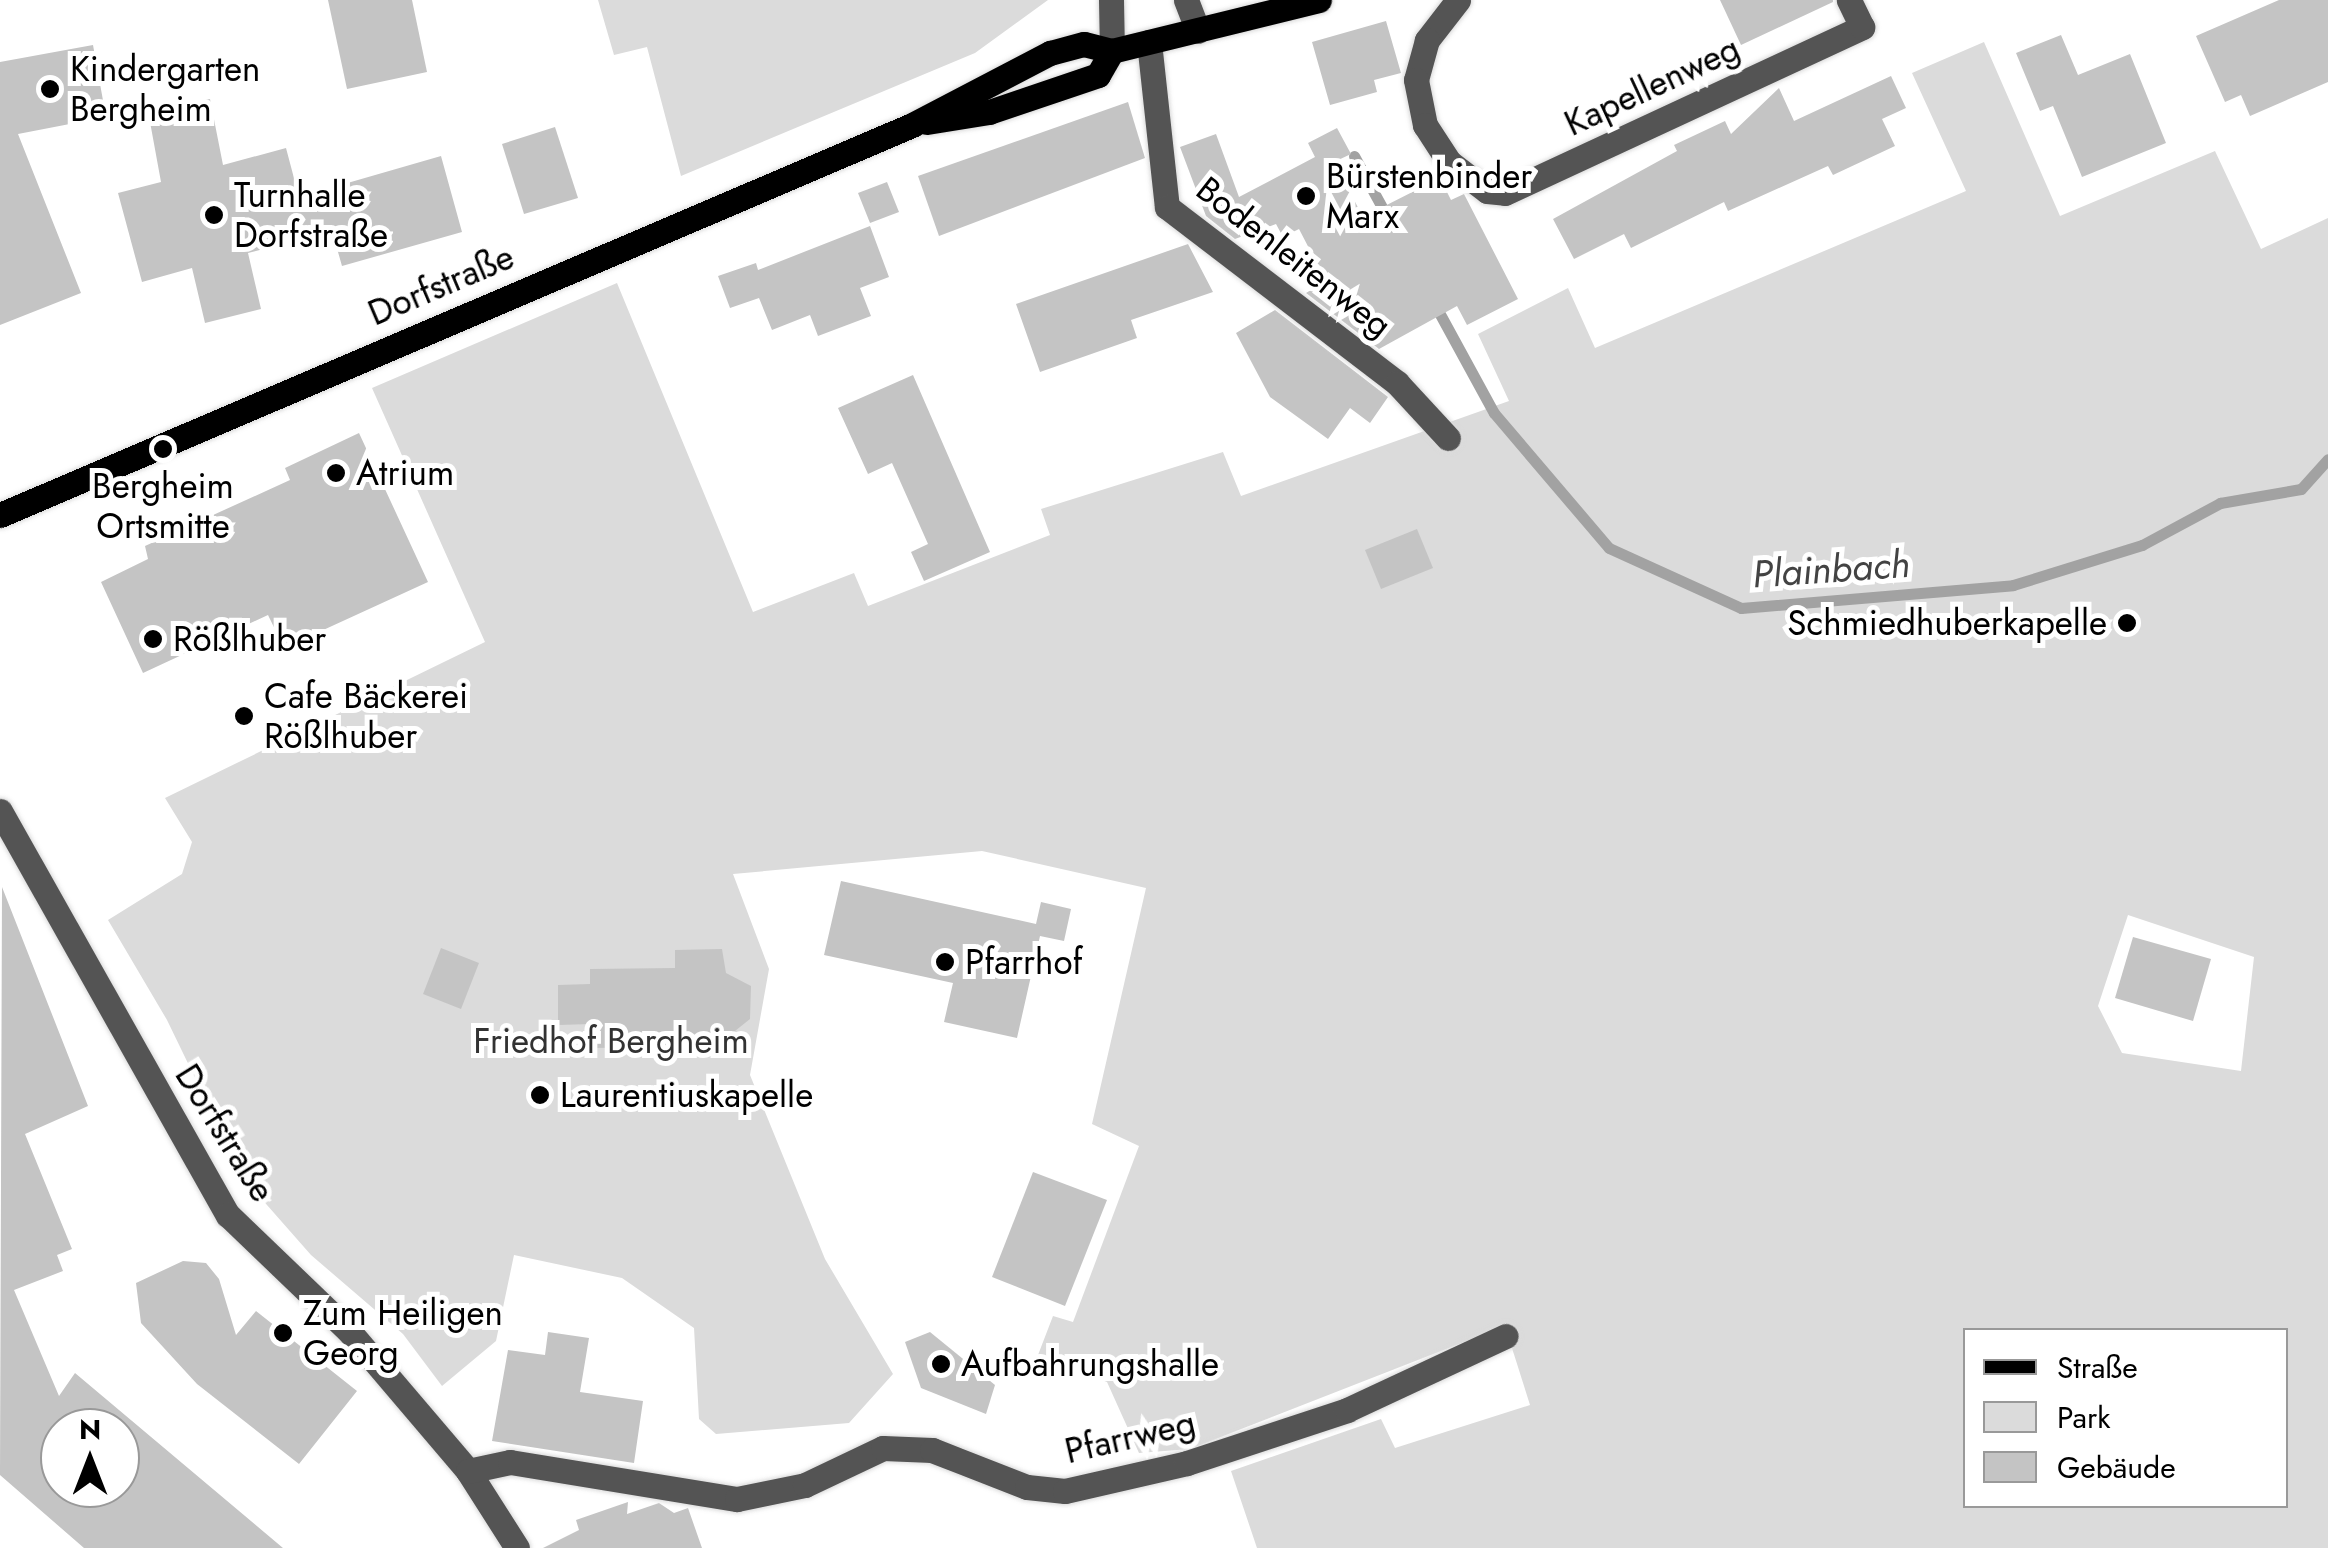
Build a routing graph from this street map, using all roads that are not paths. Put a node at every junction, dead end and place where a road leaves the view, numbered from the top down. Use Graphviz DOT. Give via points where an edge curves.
graph roads {
  1 [pos="1110,0"];
  2 [pos="1186,0"];
  3 [pos="1319,0"];
  4 [pos="1458,0"];
  5 [pos="1849,0"];
  6 [pos="1198,30"];
  7 [pos="1149,42"];
  8 [pos="1112,51"];
  9 [pos="912,124"];
  10 [pos="1448,438"];
  11 [pos="0,514"];
  12 [pos="0,811"];
  13 [pos="1506,1336"];
  14 [pos="468,1471"];
  15 [pos="516,1548"];
  1 -- 8 [label="street"];
  2 -- 6 [label="street"];
  3 -- 6 [label="main road, Dorfstraße"];
  4 -- 5 [label="street, Kapellenweg" via="1426,40 1416,80 1425,124 1449,162 1487,190 1505,193 1862,27"];
  6 -- 7 [label="main road, Dorfstraße"];
  7 -- 8 [label="main road, Dorfstraße"];
  7 -- 10 [label="street, Bodenleitenweg" via="1167,208 1397,383"];
  8 -- 9 [label="main road, Dorfstraße" via="1084,44 1050,53"];
  8 -- 9 [label="main road, Dorfstraße" via="1098,75 989,112"];
  9 -- 11 [label="main road, Dorfstraße"];
  12 -- 14 [label="street, Dorfstraße" via="228,1214 349,1331"];
  13 -- 14 [label="street, Pfarrweg" via="1347,1410 1187,1464 1065,1491 1027,1487 932,1450 899,1448 883,1448 805,1485 737,1499 510,1462"];
  14 -- 15 [label="street, Dorfstraße"];
}
